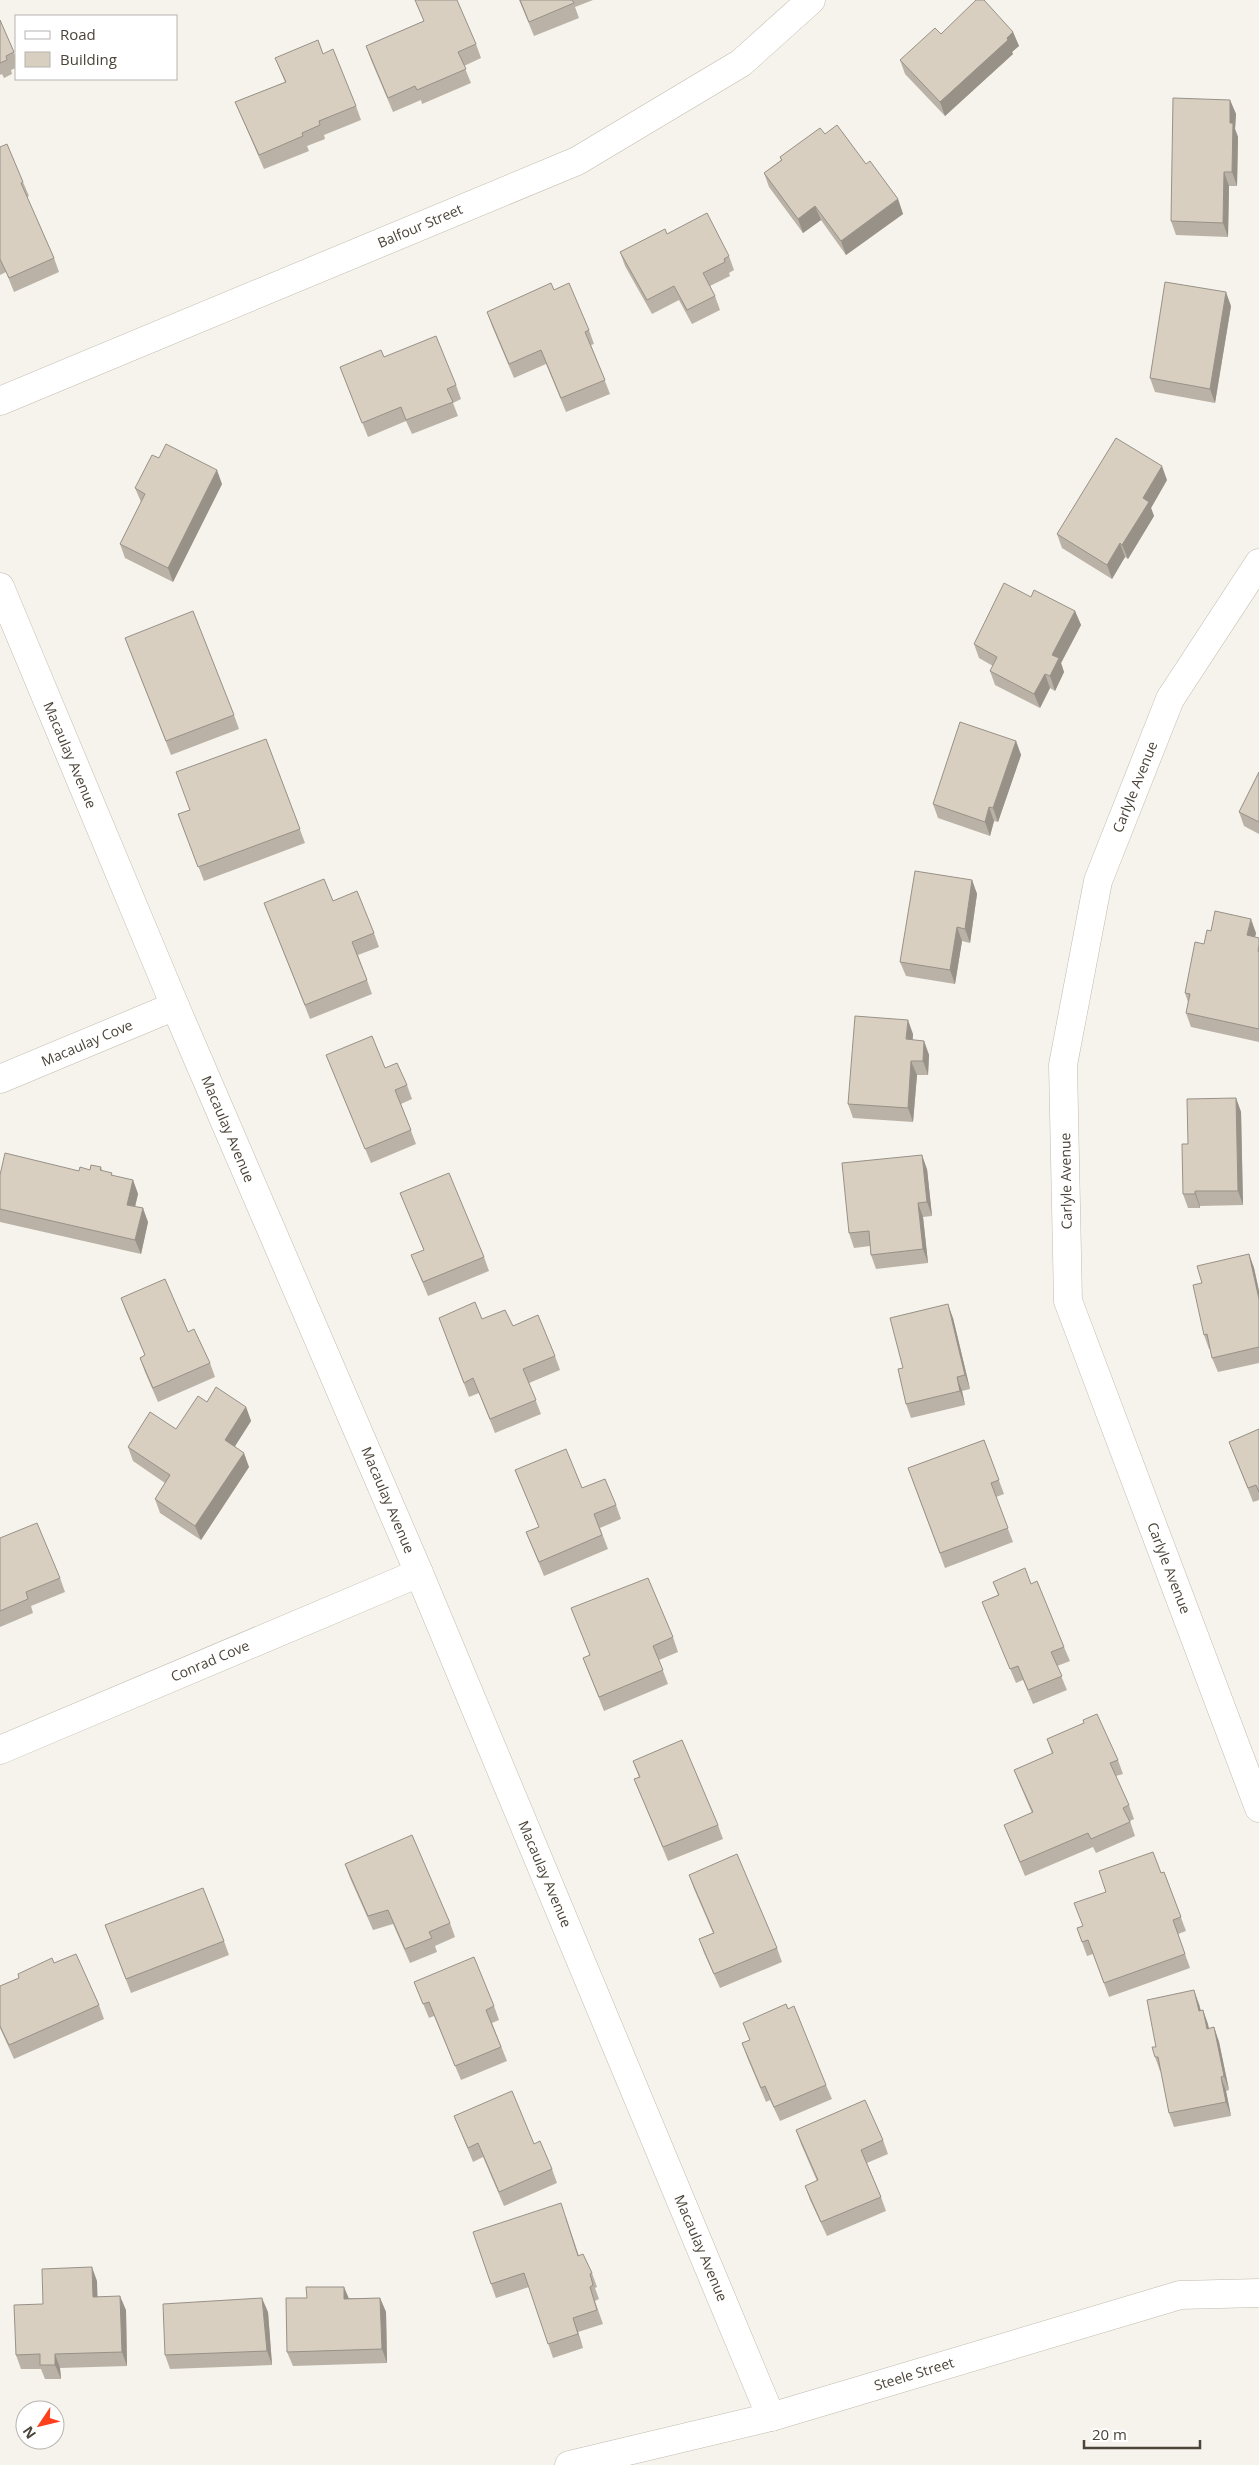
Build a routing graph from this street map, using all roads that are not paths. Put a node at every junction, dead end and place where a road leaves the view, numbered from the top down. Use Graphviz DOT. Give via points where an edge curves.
graph roads {
  1 [pos="811,0"];
  2 [pos="0,401"];
  3 [pos="1259,564"];
  4 [pos="0,587"];
  5 [pos="175,1006"];
  6 [pos="0,1080"];
  7 [pos="419,1573"];
  8 [pos="0,1750"];
  9 [pos="1259,1808"];
  10 [pos="1259,2293"];
  11 [pos="771,2417"];
  12 [pos="569,2465"];
  1 -- 2 [label="street, Balfour Street" via="741,63 577,161"];
  3 -- 9 [label="street, Carlyle Avenue" via="1170,699 1098,881 1063,1065 1068,1301"];
  4 -- 5 [label="street, Macaulay Avenue"];
  5 -- 6 [label="street, Macaulay Cove"];
  5 -- 7 [label="street, Macaulay Avenue"];
  7 -- 8 [label="street, Conrad Cove"];
  7 -- 11 [label="street, Macaulay Avenue"];
  10 -- 11 [label="street, Steele Street" via="1180,2295"];
  11 -- 12 [label="street, Steele Street"];
}
